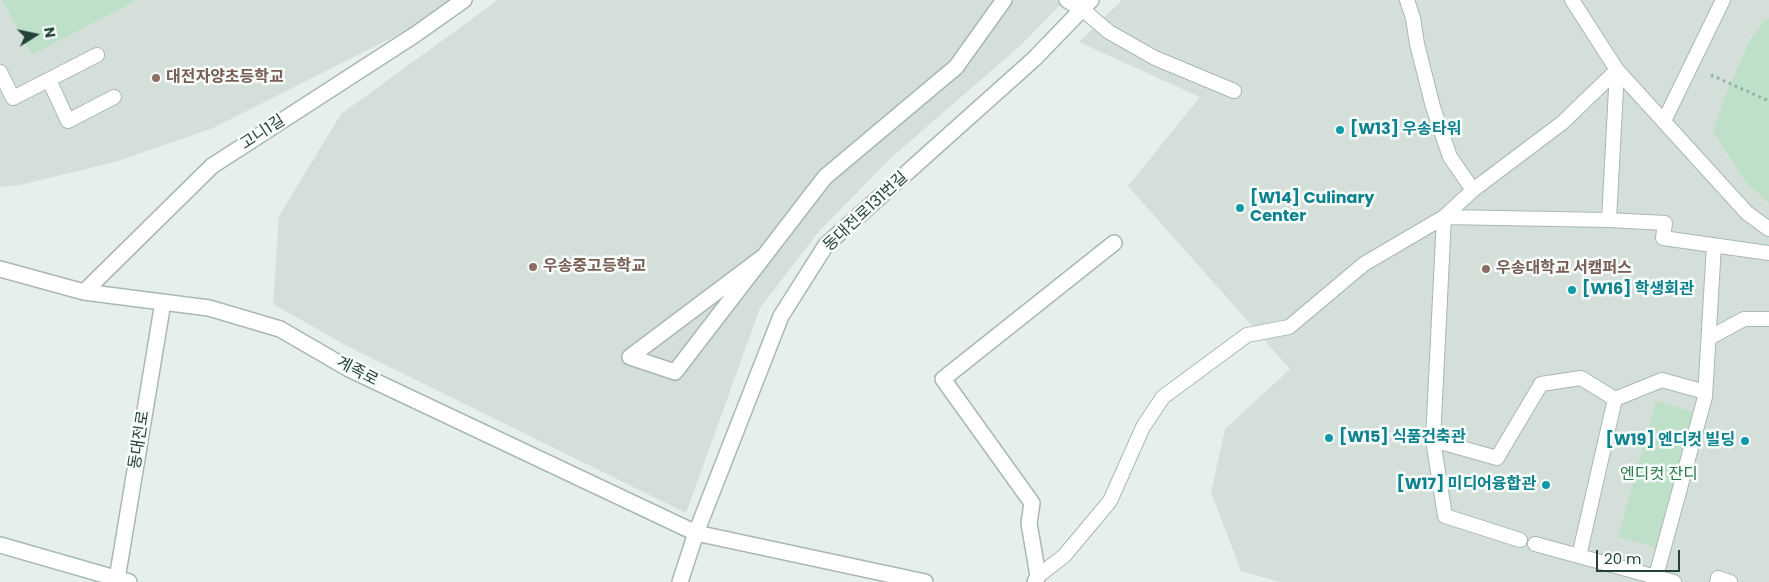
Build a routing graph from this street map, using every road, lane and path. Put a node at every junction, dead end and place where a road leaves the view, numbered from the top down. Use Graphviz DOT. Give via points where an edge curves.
graph roads {
  1 [pos="464,0"];
  2 [pos="1004,0"];
  3 [pos="1067,0"];
  4 [pos="1407,0"];
  5 [pos="1572,0"];
  6 [pos="1723,0"];
  7 [pos="1086,5"];
  8 [pos="97,55"];
  9 [pos="1692,66"];
  10 [pos="1617,70"];
  11 [pos="0,72"];
  12 [pos="48,80"];
  13 [pos="1234,91"];
  14 [pos="114,97"];
  15 [pos="1769,101"];
  16 [pos="1664,121"];
  17 [pos="1472,190"];
  18 [pos="1444,217"];
  19 [pos="1609,220"];
  20 [pos="1769,229"];
  21 [pos="1114,243"];
  22 [pos="1714,245"];
  23 [pos="1769,253"];
  24 [pos="763,257"];
  25 [pos="0,269"];
  26 [pos="84,292"];
  27 [pos="163,302"];
  28 [pos="1769,319"];
  29 [pos="1709,338"];
  30 [pos="1705,392"];
  31 [pos="1615,399"];
  32 [pos="1433,440"];
  33 [pos="696,533"];
  34 [pos="1520,540"];
  35 [pos="1536,544"];
  36 [pos="0,545"];
  37 [pos="1579,556"];
  38 [pos="1656,576"];
  39 [pos="1036,579"];
  40 [pos="123,580"];
  41 [pos="680,582"];
  42 [pos="924,582"];
  43 [pos="1674,582"];
  44 [pos="1717,582"];
  45 [pos="1730,582"];
  1 -- 26 [label="street, 고니1길" via="212,166"];
  2 -- 24 [label="street" via="956,67 824,177"];
  3 -- 7 [label="street"];
  4 -- 17 [label="lane" via="1414,18 1432,107 1450,157"];
  5 -- 10 [label="lane"];
  6 -- 9 [label="lane"];
  7 -- 13 [label="lane" via="1109,32 1155,58"];
  7 -- 33 [label="street, 동대전로131번길" via="1034,59 826,245 780,316"];
  8 -- 12 [label="lane"];
  9 -- 15 [label="path"];
  9 -- 16 [label="lane"];
  10 -- 16 [label="lane"];
  10 -- 17 [label="lane" via="1562,123"];
  10 -- 19 [label="lane"];
  11 -- 12 [label="lane" via="13,98"];
  12 -- 14 [label="lane" via="68,121"];
  16 -- 20 [label="lane" via="1747,213"];
  17 -- 18 [label="lane"];
  18 -- 19 [label="lane"];
  18 -- 32 [label="lane"];
  18 -- 39 [label="lane" via="1364,264 1289,327 1247,335 1163,397 1143,427 1110,501 1064,556"];
  19 -- 22 [label="lane" via="1665,223 1663,238"];
  21 -- 39 [label="street" via="943,379 1032,502 1029,524"];
  22 -- 23 [label="lane"];
  22 -- 29 [label="lane"];
  24 -- 24 [label="street" via="675,372 630,356 638,351"];
  25 -- 26 [label="street, 계족로"];
  26 -- 27 [label="street, 계족로"];
  27 -- 33 [label="street, 계족로" via="209,308 280,329 349,369"];
  27 -- 40 [label="street, 동대전로"];
  28 -- 29 [label="lane" via="1744,319"];
  29 -- 30 [label="lane"];
  30 -- 31 [label="lane" via="1662,380"];
  30 -- 38 [label="lane"];
  31 -- 32 [label="lane" via="1581,378 1541,384 1497,458"];
  31 -- 37 [label="lane"];
  32 -- 34 [label="lane" via="1445,516"];
  33 -- 41 [label="street, 동대전로131번길"];
  33 -- 42 [label="street"];
  35 -- 37 [label="lane"];
  36 -- 40 [label="street, 동대전로"];
  37 -- 38 [label="lane"];
  38 -- 43 [label="lane"];
  44 -- 45 [label="lane" via="1718,578"];
}
